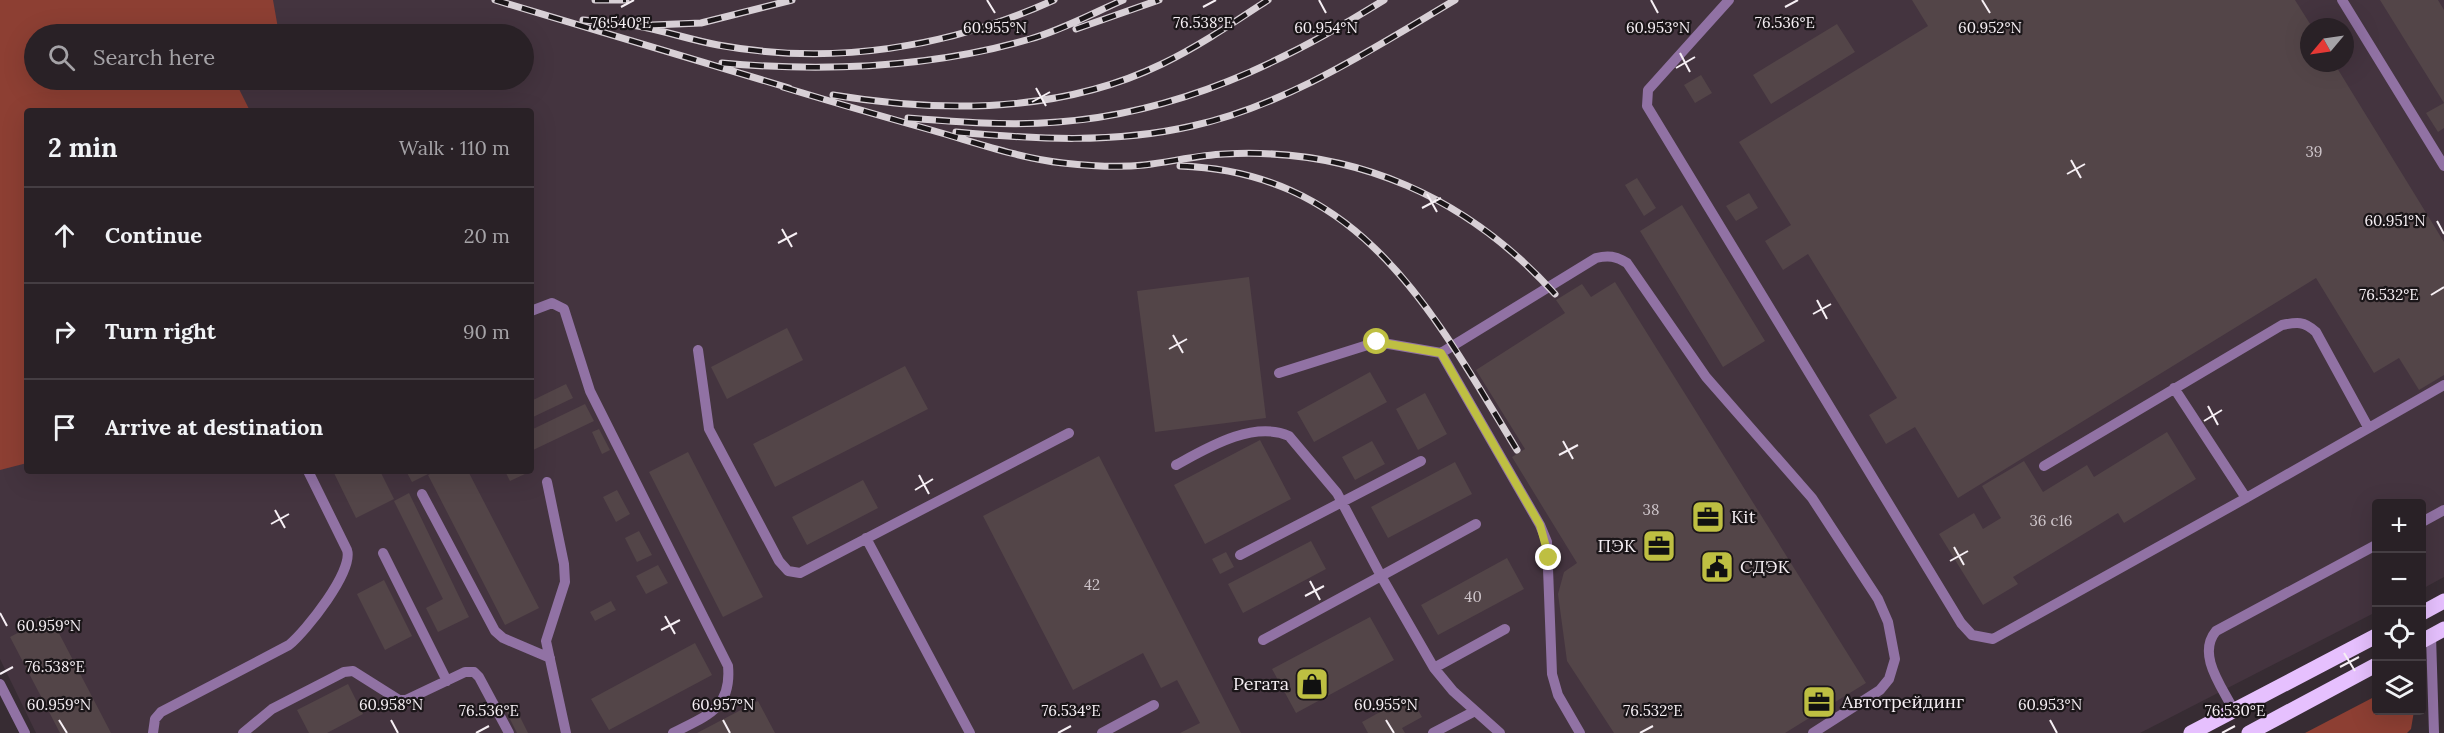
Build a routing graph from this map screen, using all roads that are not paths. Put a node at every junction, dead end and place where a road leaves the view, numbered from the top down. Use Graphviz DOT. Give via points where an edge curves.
graph roads {
  1 [pos="1730,0"];
  2 [pos="2342,0"];
  3 [pos="2439,148"];
  4 [pos="2444,166"];
  5 [pos="534,310"];
  6 [pos="698,350"];
  7 [pos="1441,353"];
  8 [pos="1279,373"];
  9 [pos="2444,385"];
  10 [pos="2174,388"];
  11 [pos="2368,427"];
  12 [pos="1069,433"];
  13 [pos="1421,461"];
  14 [pos="1176,465"];
  15 [pos="2044,466"];
  16 [pos="310,474"];
  17 [pos="546,482"];
  18 [pos="422,494"];
  19 [pos="2246,498"];
  20 [pos="1342,502"];
  21 [pos="2444,510"];
  22 [pos="2426,519"];
  23 [pos="1476,524"];
  24 [pos="866,538"];
  25 [pos="2372,547"];
  26 [pos="383,553"];
  27 [pos="1240,555"];
  28 [pos="1381,576"];
  29 [pos="2444,601"];
  30 [pos="2426,610"];
  31 [pos="1505,629"];
  32 [pos="2432,635"];
  33 [pos="2372,638"];
  34 [pos="1263,640"];
  35 [pos="550,658"];
  36 [pos="2372,667"];
  37 [pos="1434,668"];
  38 [pos="447,681"];
  39 [pos="0,684"];
  40 [pos="1154,705"];
  41 [pos="1475,711"];
  42 [pos="2234,711"];
  43 [pos="967,732"];
  44 [pos="25,733"];
  45 [pos="153,733"];
  46 [pos="243,733"];
  47 [pos="509,733"];
  48 [pos="566,733"];
  49 [pos="673,733"];
  50 [pos="1102,733"];
  51 [pos="1433,733"];
  52 [pos="1500,733"];
  53 [pos="1580,733"];
  54 [pos="1813,733"];
  55 [pos="2192,733"];
  56 [pos="2249,733"];
  57 [pos="2434,733"];
  1 -- 19 [label="lane" via="1648,90 1647,106 1961,623 1972,635 1993,639"];
  2 -- 3 [label="lane"];
  3 -- 4 [label="lane"];
  5 -- 49 [label="lane" via="552,303 564,309 590,391 728,666 729,682 720,704"];
  6 -- 24 [label="lane" via="709,429 779,561 788,571 800,573"];
  7 -- 8 [label="lane" via="1377,342"];
  7 -- 53 [label="lane" via="1547,542 1552,674 1562,704"];
  7 -- 54 [label="lane" via="1596,258 1619,257 1627,263 1706,377 1812,498 1878,599 1888,622 1895,659 1889,678 1866,701"];
  9 -- 11 [label="lane"];
  10 -- 11 [label="lane" via="2282,325 2307,324 2316,332"];
  10 -- 15 [label="lane"];
  10 -- 19 [label="lane"];
  11 -- 19 [label="lane"];
  12 -- 24 [label="lane"];
  13 -- 20 [label="lane"];
  14 -- 20 [label="lane" via="1234,436 1279,431 1298,445"];
  16 -- 45 [label="lane" via="347,550 344,571 300,637 161,712 155,719"];
  17 -- 35 [label="lane" via="565,582 548,629"];
  18 -- 35 [label="lane" via="495,631"];
  20 -- 27 [label="lane"];
  20 -- 28 [label="lane"];
  21 -- 22 [label="lane"];
  23 -- 28 [label="lane"];
  24 -- 43 [label="lane"];
  25 -- 42 [label="lane" via="2216,631 2210,638 2210,661"];
  26 -- 38 [label="lane"];
  28 -- 34 [label="lane"];
  28 -- 37 [label="lane"];
  29 -- 30 [label="main road"];
  31 -- 37 [label="lane"];
  32 -- 57 [label="lane"];
  33 -- 42 [label="main road"];
  35 -- 48 [label="lane"];
  36 -- 56 [label="main road"];
  37 -- 41 [label="lane"];
  38 -- 46 [label="lane" via="413,699 399,700 362,675 344,672 272,709"];
  38 -- 47 [label="lane" via="474,672"];
  39 -- 44 [label="lane"];
  40 -- 50 [label="lane"];
  41 -- 51 [label="lane"];
  41 -- 52 [label="lane"];
  42 -- 55 [label="main road"];
}
